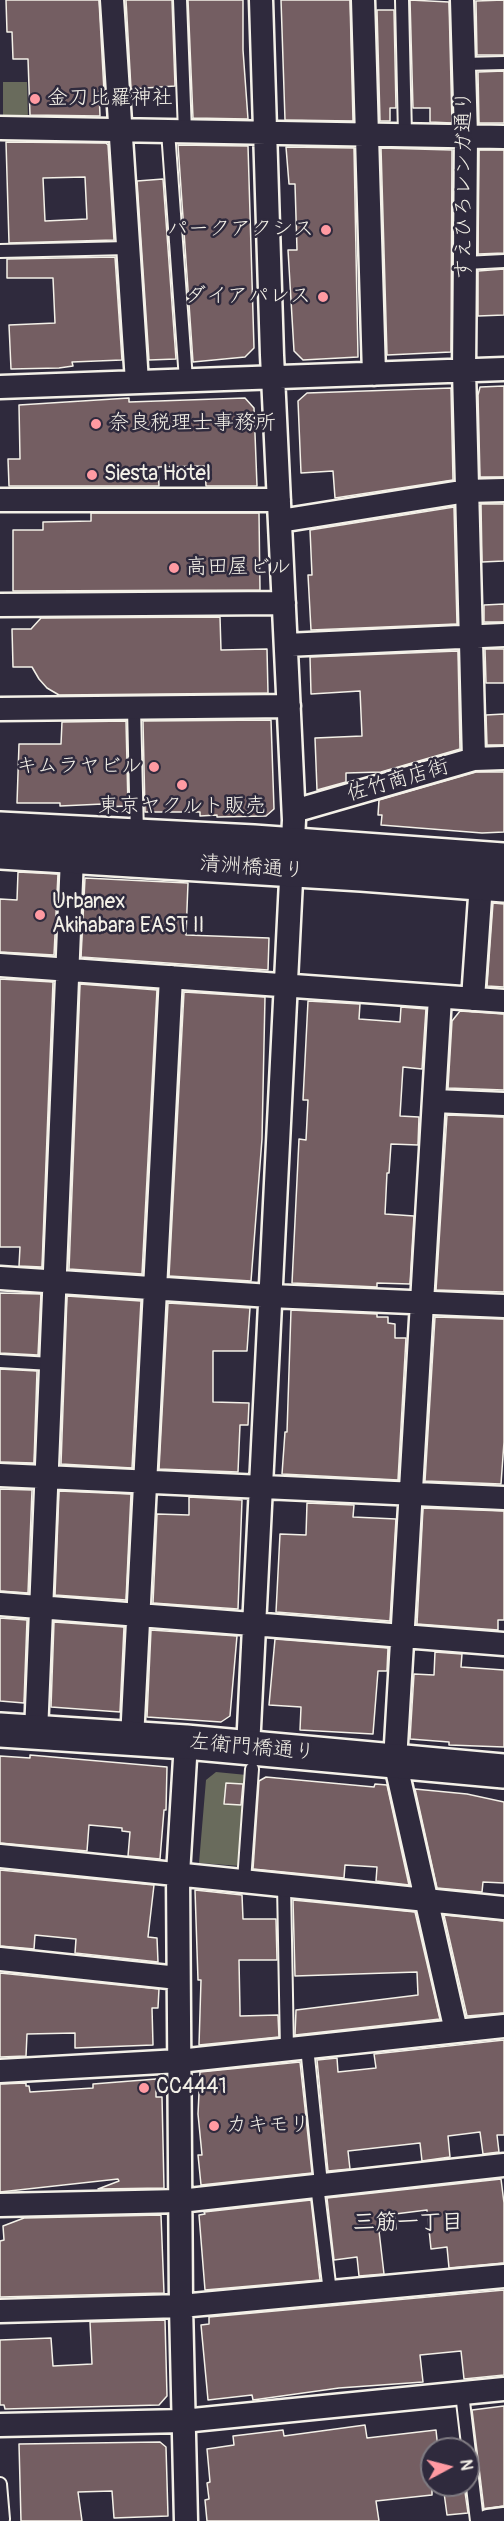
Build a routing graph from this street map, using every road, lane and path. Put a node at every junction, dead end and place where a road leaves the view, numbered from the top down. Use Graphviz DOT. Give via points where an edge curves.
graph roads {
  1 [pos="112,0"];
  2 [pos="180,0"];
  3 [pos="261,0"];
  4 [pos="363,0"];
  5 [pos="402,0"];
  6 [pos="462,0"];
  7 [pos="504,63"];
  8 [pos="464,64"];
  9 [pos="0,128"];
  10 [pos="120,130"];
  11 [pos="177,132"];
  12 [pos="266,133"];
  13 [pos="367,135"];
  14 [pos="405,135"];
  15 [pos="466,136"];
  16 [pos="504,137"];
  17 [pos="128,248"];
  18 [pos="0,251"];
  19 [pos="504,261"];
  20 [pos="465,263"];
  21 [pos="504,369"];
  22 [pos="464,370"];
  23 [pos="374,374"];
  24 [pos="273,378"];
  25 [pos="186,381"];
  26 [pos="137,382"];
  27 [pos="0,387"];
  28 [pos="504,489"];
  29 [pos="467,491"];
  30 [pos="0,500"];
  31 [pos="280,510"];
  32 [pos="284,603"];
  33 [pos="0,605"];
  34 [pos="504,635"];
  35 [pos="471,636"];
  36 [pos="286,645"];
  37 [pos="289,706"];
  38 [pos="134,708"];
  39 [pos="0,709"];
  40 [pos="504,758"];
  41 [pos="474,759"];
  42 [pos="294,812"];
  43 [pos="0,829"];
  44 [pos="137,836"];
  45 [pos="0,852"];
  46 [pos="72,857"];
  47 [pos="293,858"];
  48 [pos="504,860"];
  49 [pos="492,884"];
  50 [pos="0,965"];
  51 [pos="68,969"];
  52 [pos="171,977"];
  53 [pos="286,986"];
  54 [pos="440,997"];
  55 [pos="473,999"];
  56 [pos="504,1001"];
  57 [pos="434,1101"];
  58 [pos="504,1104"];
  59 [pos="0,1278"];
  60 [pos="54,1281"];
  61 [pos="155,1288"];
  62 [pos="270,1296"];
  63 [pos="422,1302"];
  64 [pos="504,1306"];
  65 [pos="0,1361"];
  66 [pos="51,1364"];
  67 [pos="0,1474"];
  68 [pos="47,1477"];
  69 [pos="145,1481"];
  70 [pos="261,1487"];
  71 [pos="410,1494"];
  72 [pos="504,1498"];
  73 [pos="0,1604"];
  74 [pos="41,1607"];
  75 [pos="138,1614"];
  76 [pos="254,1623"];
  77 [pos="402,1635"];
  78 [pos="504,1644"];
  79 [pos="0,1730"];
  80 [pos="36,1732"];
  81 [pos="132,1739"];
  82 [pos="186,1742"];
  83 [pos="250,1758"];
  84 [pos="395,1761"];
  85 [pos="504,1771"];
  86 [pos="0,1856"];
  87 [pos="178,1875"];
  88 [pos="244,1881"];
  89 [pos="284,1885"];
  90 [pos="426,1900"];
  91 [pos="504,1908"];
  92 [pos="0,1959"];
  93 [pos="178,1978"];
  94 [pos="504,2026"];
  95 [pos="456,2031"];
  96 [pos="297,2048"];
  97 [pos="179,2061"];
  98 [pos="0,2071"];
  99 [pos="504,2165"];
  100 [pos="319,2185"];
  101 [pos="180,2201"];
  102 [pos="0,2205"];
  103 [pos="504,2276"];
  104 [pos="330,2292"];
  105 [pos="181,2307"];
  106 [pos="0,2312"];
  107 [pos="504,2389"];
  108 [pos="462,2393"];
  109 [pos="183,2421"];
  110 [pos="0,2425"];
  111 [pos="0,2484"];
  112 [pos="3,2519"];
  113 [pos="504,2519"];
  114 [pos="172,2521"];
  115 [pos="186,2521"];
  116 [pos="477,2521"];
  117 [pos="488,2521"];
  1 -- 10 [label="street"];
  2 -- 11 [label="lane"];
  3 -- 12 [label="street"];
  4 -- 13 [label="street"];
  5 -- 14 [label="lane"];
  6 -- 8 [label="street, すえひろレンガ通り"];
  7 -- 8 [label="lane"];
  8 -- 15 [label="street, すえひろレンガ通り"];
  9 -- 10 [label="street"];
  10 -- 11 [label="street"];
  10 -- 17 [label="street"];
  11 -- 12 [label="street"];
  11 -- 25 [label="lane"];
  12 -- 13 [label="street"];
  12 -- 24 [label="street"];
  13 -- 14 [label="street"];
  13 -- 23 [label="street"];
  14 -- 15 [label="street"];
  15 -- 16 [label="street"];
  15 -- 20 [label="street, すえひろレンガ通り"];
  17 -- 18 [label="lane"];
  17 -- 26 [label="street"];
  19 -- 20 [label="lane"];
  20 -- 22 [label="street, すえひろレンガ通り"];
  21 -- 22 [label="street"];
  22 -- 23 [label="street"];
  22 -- 29 [label="street, すえひろレンガ通り"];
  23 -- 24 [label="street"];
  24 -- 25 [label="street"];
  24 -- 31 [label="street"];
  25 -- 26 [label="street"];
  26 -- 27 [label="street"];
  28 -- 29 [label="street"];
  29 -- 31 [label="street"];
  29 -- 35 [label="street, すえひろレンガ通り"];
  30 -- 31 [label="street"];
  31 -- 32 [label="street"];
  32 -- 33 [label="street"];
  32 -- 36 [label="street"];
  34 -- 35 [label="street"];
  35 -- 36 [label="street"];
  35 -- 41 [label="street, すえひろレンガ通り"];
  36 -- 37 [label="street"];
  37 -- 38 [label="street"];
  37 -- 42 [label="street"];
  38 -- 39 [label="street"];
  38 -- 44 [label="lane"];
  40 -- 41 [label="street, 佐竹商店街"];
  41 -- 42 [label="street, 佐竹商店街"];
  42 -- 47 [label="street"];
  43 -- 44 [label="street, 清洲橋通り"];
  44 -- 47 [label="street, 清洲橋通り"];
  45 -- 46 [label="street, 清洲橋通り"];
  46 -- 47 [label="street, 清洲橋通り"];
  46 -- 51 [label="street"];
  47 -- 48 [label="street, 清洲橋通り"];
  47 -- 49 [label="street, 清洲橋通り"];
  47 -- 53 [label="street"];
  49 -- 55 [label="street"];
  50 -- 51 [label="street"];
  51 -- 52 [label="street"];
  51 -- 60 [label="street"];
  52 -- 53 [label="street"];
  52 -- 61 [label="street"];
  53 -- 54 [label="street"];
  53 -- 62 [label="street"];
  54 -- 55 [label="street"];
  54 -- 57 [label="street"];
  55 -- 56 [label="street"];
  57 -- 58 [label="street"];
  57 -- 63 [label="street"];
  59 -- 60 [label="street"];
  60 -- 61 [label="street"];
  60 -- 66 [label="street"];
  61 -- 62 [label="street"];
  61 -- 69 [label="street"];
  62 -- 63 [label="street"];
  62 -- 70 [label="street"];
  63 -- 64 [label="street"];
  63 -- 71 [label="street"];
  65 -- 66 [label="lane"];
  66 -- 68 [label="street"];
  67 -- 68 [label="street"];
  68 -- 69 [label="street"];
  68 -- 74 [label="street"];
  69 -- 70 [label="street"];
  69 -- 75 [label="street"];
  70 -- 71 [label="street"];
  70 -- 76 [label="street"];
  71 -- 72 [label="street"];
  71 -- 77 [label="street"];
  73 -- 74 [label="street"];
  74 -- 75 [label="street"];
  74 -- 80 [label="street"];
  75 -- 76 [label="street"];
  75 -- 81 [label="street"];
  76 -- 77 [label="street"];
  76 -- 83 [label="street"];
  77 -- 78 [label="street"];
  77 -- 84 [label="street"];
  79 -- 80 [label="street, 左衛門橋通り"];
  80 -- 81 [label="street, 左衛門橋通り"];
  81 -- 82 [label="street, 左衛門橋通り"];
  82 -- 83 [label="street, 左衛門橋通り"];
  82 -- 87 [label="street"];
  83 -- 84 [label="street, 左衛門橋通り"];
  83 -- 88 [label="lane"];
  84 -- 85 [label="street, 左衛門橋通り"];
  84 -- 90 [label="street"];
  86 -- 87 [label="street"];
  87 -- 88 [label="street"];
  87 -- 93 [label="street"];
  88 -- 89 [label="street"];
  89 -- 90 [label="street"];
  89 -- 96 [label="lane"];
  90 -- 91 [label="street"];
  90 -- 95 [label="street"];
  92 -- 93 [label="street"];
  93 -- 97 [label="street"];
  94 -- 95 [label="street"];
  95 -- 96 [label="street"];
  96 -- 97 [label="street"];
  96 -- 100 [label="lane"];
  97 -- 98 [label="street"];
  97 -- 101 [label="street"];
  99 -- 100 [label="street"];
  100 -- 101 [label="street"];
  100 -- 104 [label="lane"];
  101 -- 102 [label="street"];
  101 -- 105 [label="street"];
  103 -- 104 [label="street"];
  104 -- 105 [label="street"];
  105 -- 106 [label="street"];
  105 -- 109 [label="street"];
  107 -- 108 [label="street"];
  108 -- 109 [label="street"];
  108 -- 116 [label="lane"];
  109 -- 110 [label="street"];
  109 -- 115 [label="street"];
  111 -- 112 [label="lane"];
  113 -- 117 [label="street"];
  114 -- 115 [label="lane"];
}
